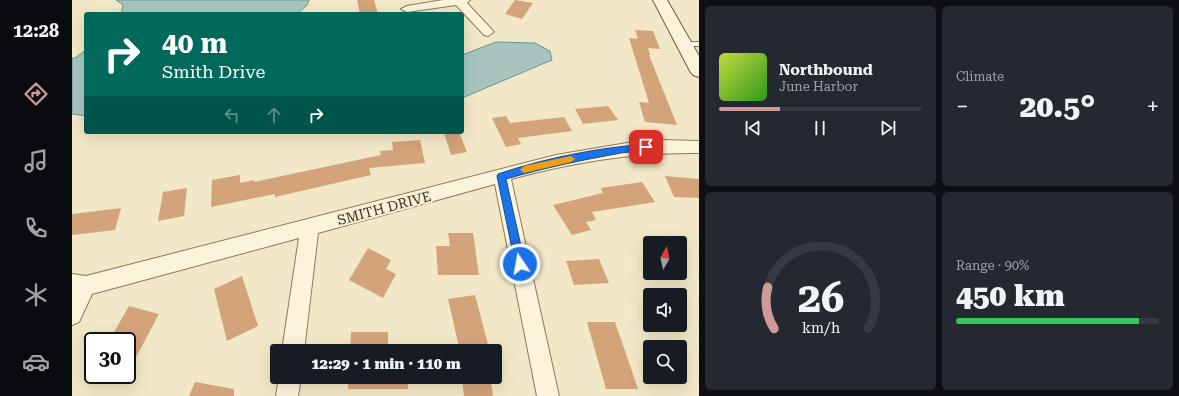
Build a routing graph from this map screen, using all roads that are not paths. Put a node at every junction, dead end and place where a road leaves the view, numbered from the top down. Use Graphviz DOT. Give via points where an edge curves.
graph roads {
  1 [pos="660,0"];
  2 [pos="461,1"];
  3 [pos="405,8"];
  4 [pos="488,32"];
  5 [pos="692,44"];
  6 [pos="699,71"];
  7 [pos="699,147"];
  8 [pos="502,176"];
  9 [pos="310,228"];
  10 [pos="79,285"];
  11 [pos="72,315"];
  12 [pos="295,344"];
  13 [pos="289,384"];
  14 [pos="287,396"];
  15 [pos="548,396"];
  1 -- 5 [label="street"];
  2 -- 3 [label="street"];
  2 -- 4 [label="street"];
  5 -- 6 [label="street"];
  7 -- 8 [label="street, SMITH DRIVE" via="623,149 540,165"];
  8 -- 9 [label="street, SMITH DRIVE"];
  8 -- 15 [label="street"];
  9 -- 10 [label="street, SMITH DRIVE"];
  9 -- 12 [label="street"];
  10 -- 11 [label="street"];
  13 -- 14 [label="street"];
}
